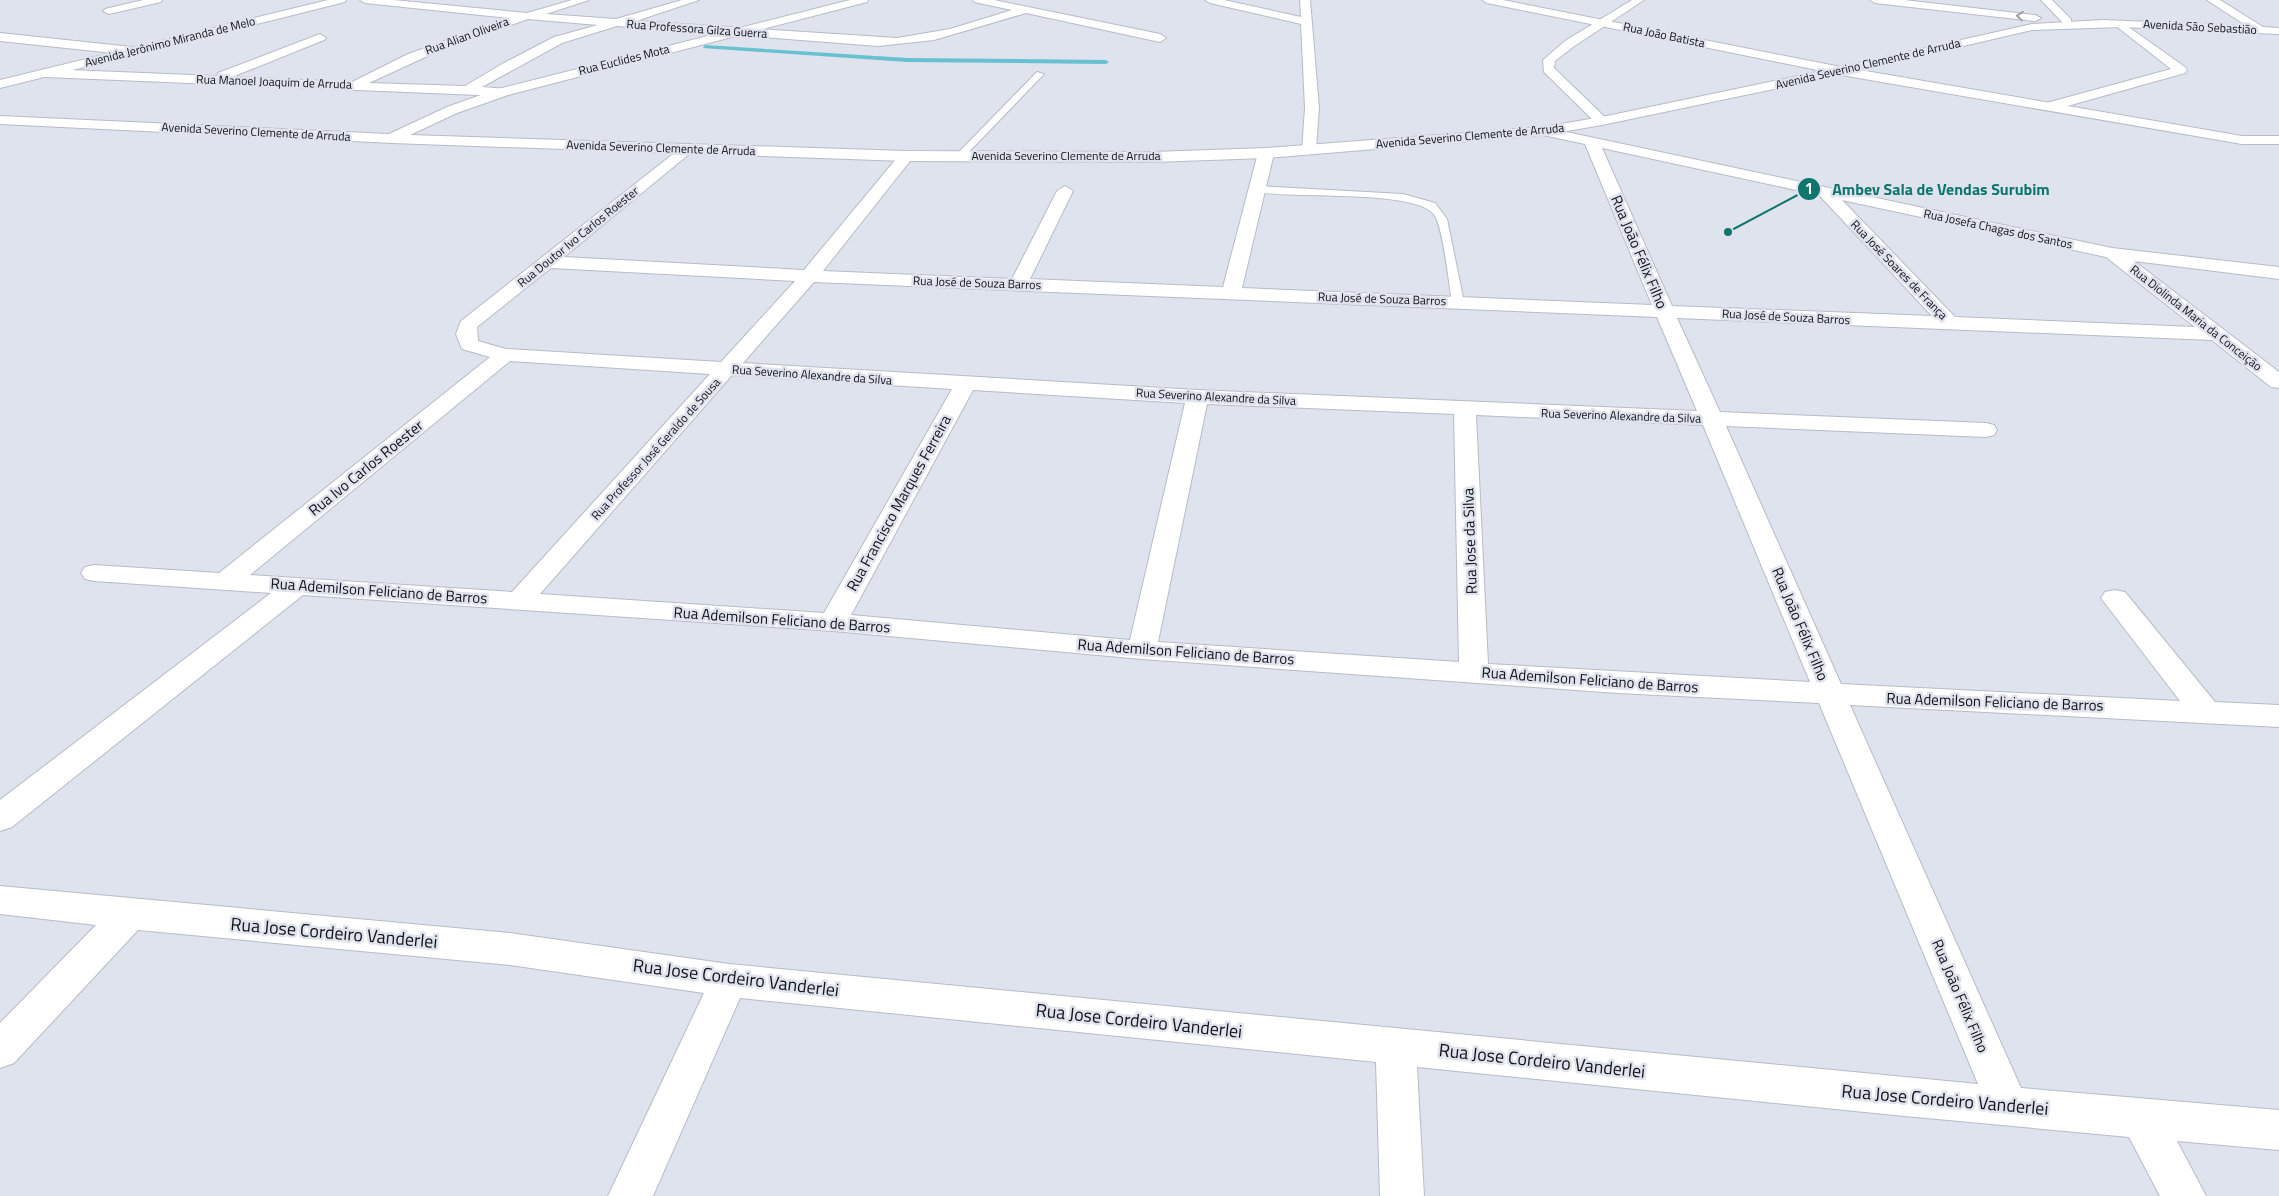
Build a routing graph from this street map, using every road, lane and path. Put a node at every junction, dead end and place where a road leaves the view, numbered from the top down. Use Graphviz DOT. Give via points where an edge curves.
graph roads {
  1 [pos="157,0"];
  2 [pos="341,0"];
  3 [pos="365,0"];
  4 [pos="584,0"];
  5 [pos="694,0"];
  6 [pos="862,0"];
  7 [pos="978,0"];
  8 [pos="1210,0"];
  9 [pos="1305,0"];
  10 [pos="1488,0"];
  11 [pos="1639,0"];
  12 [pos="1875,0"];
  13 [pos="2046,0"];
  14 [pos="2212,0"];
  15 [pos="1886,1"];
  16 [pos="1025,10"];
  17 [pos="109,11"];
  18 [pos="525,16"];
  19 [pos="2067,21"];
  20 [pos="614,22"];
  21 [pos="1308,22"];
  22 [pos="1604,23"];
  23 [pos="2120,24"];
  24 [pos="2260,30"];
  25 [pos="2279,31"];
  26 [pos="736,32"];
  27 [pos="0,37"];
  28 [pos="320,38"];
  29 [pos="1160,38"];
  30 [pos="132,51"];
  31 [pos="1841,71"];
  32 [pos="45,73"];
  33 [pos="1040,74"];
  34 [pos="212,80"];
  35 [pos="0,84"];
  36 [pos="356,85"];
  37 [pos="470,88"];
  38 [pos="502,92"];
  39 [pos="2048,107"];
  40 [pos="0,120"];
  41 [pos="1543,131"];
  42 [pos="1597,132"];
  43 [pos="392,139"];
  44 [pos="2279,140"];
  45 [pos="687,150"];
  46 [pos="1309,150"];
  47 [pos="1266,153"];
  48 [pos="906,156"];
  49 [pos="960,156"];
  50 [pos="1257,189"];
  51 [pos="1065,191"];
  52 [pos="1826,194"];
  53 [pos="2112,253"];
  54 [pos="547,262"];
  55 [pos="2279,272"];
  56 [pos="809,276"];
  57 [pos="1018,285"];
  58 [pos="1231,293"];
  59 [pos="1458,302"];
  60 [pos="1665,312"];
  61 [pos="1950,324"];
  62 [pos="468,325"];
  63 [pos="2217,334"];
  64 [pos="505,355"];
  65 [pos="728,370"];
  66 [pos="2279,382"];
  67 [pos="965,384"];
  68 [pos="1197,397"];
  69 [pos="1465,409"];
  70 [pos="1711,419"];
  71 [pos="1986,430"];
  72 [pos="94,573"];
  73 [pos="226,580"];
  74 [pos="300,586"];
  75 [pos="2115,598"];
  76 [pos="519,601"];
  77 [pos="834,622"];
  78 [pos="1142,650"];
  79 [pos="1474,673"];
  80 [pos="1830,695"];
  81 [pos="2204,711"];
  82 [pos="2279,716"];
  83 [pos="0,818"];
  84 [pos="0,900"];
  85 [pos="130,914"];
  86 [pos="729,980"];
  87 [pos="1396,1047"];
  88 [pos="0,1050"];
  89 [pos="2008,1105"];
  90 [pos="2141,1117"];
  91 [pos="2279,1130"];
  92 [pos="630,1196"];
  93 [pos="1402,1196"];
  94 [pos="2184,1196"];
  1 -- 17 [label="street"];
  2 -- 30 [label="street, Avenida Jerônimo Miranda de Melo"];
  3 -- 18 [label="street, Rua Professora Gilza Guerra"];
  4 -- 18 [label="street, Rua Alian Oliveira"];
  5 -- 20 [label="street"];
  6 -- 26 [label="street, Rua Euclides Mota"];
  7 -- 16 [label="street"];
  8 -- 21 [label="street"];
  9 -- 21 [label="street"];
  10 -- 22 [label="street, Rua João Batista"];
  11 -- 22 [label="street"];
  12 -- 15 [label="street"];
  13 -- 19 [label="street"];
  14 -- 24 [label="street"];
  19 -- 15 [label="street, one-way"];
  16 -- 26 [label="street, Rua Professora Gilza Guerra" via="934,38 902,42"];
  16 -- 29 [label="street"];
  18 -- 20 [label="street, Rua Professora Gilza Guerra"];
  18 -- 36 [label="street, Rua Alian Oliveira" via="428,50"];
  19 -- 23 [label="street"];
  20 -- 26 [label="street, Rua Professora Gilza Guerra"];
  20 -- 37 [label="street" via="577,32 543,47"];
  21 -- 46 [label="street" via="1312,108"];
  22 -- 31 [label="street, Rua João Batista"];
  22 -- 42 [label="street" via="1555,55 1549,60 1548,69"];
  23 -- 24 [label="street, Avenida São Sebastião"];
  23 -- 31 [label="street, Avenida Severino Clemente de Arruda" via="2032,27"];
  23 -- 39 [label="street" via="2181,70"];
  24 -- 25 [label="street, Avenida São Sebastião"];
  26 -- 38 [label="street, Rua Euclides Mota"];
  27 -- 30 [label="street"];
  28 -- 34 [label="street"];
  30 -- 32 [label="street, Avenida Jerônimo Miranda de Melo"];
  31 -- 39 [label="street, Rua João Batista"];
  31 -- 42 [label="street, Avenida Severino Clemente de Arruda"];
  32 -- 34 [label="street, Rua Manoel Joaquim de Arruda"];
  32 -- 35 [label="street, Avenida Jerônimo Miranda de Melo"];
  33 -- 49 [label="lane"];
  34 -- 36 [label="street, Rua Manoel Joaquim de Arruda"];
  36 -- 37 [label="street, Rua Manoel Joaquim de Arruda"];
  37 -- 38 [label="street, Rua Manoel Joaquim de Arruda"];
  38 -- 43 [label="street, Rua Euclides Mota" via="452,110"];
  39 -- 44 [label="street, Rua João Batista" via="2242,140"];
  40 -- 43 [label="street, Avenida Severino Clemente de Arruda"];
  41 -- 42 [label="street, Rua Josefa Chagas dos Santos"];
  41 -- 42 [label="street, Avenida Severino Clemente de Arruda"];
  41 -- 46 [label="street, Avenida Severino Clemente de Arruda"];
  42 -- 52 [label="street, Rua Josefa Chagas dos Santos"];
  42 -- 60 [label="street, Rua João Félix Filho"];
  43 -- 45 [label="street, Avenida Severino Clemente de Arruda"];
  45 -- 48 [label="street, Avenida Severino Clemente de Arruda"];
  45 -- 54 [label="street, Rua Doutor Ivo Carlos Roester"];
  46 -- 47 [label="street, Avenida Severino Clemente de Arruda"];
  47 -- 49 [label="street, Avenida Severino Clemente de Arruda" via="1153,157"];
  47 -- 50 [label="street"];
  48 -- 49 [label="street, Avenida Severino Clemente de Arruda"];
  48 -- 56 [label="street, Rua Professor José Geraldo de Sousa"];
  50 -- 58 [label="street"];
  50 -- 59 [label="lane" via="1403,197 1437,208"];
  51 -- 57 [label="street"];
  52 -- 53 [label="street, Rua Josefa Chagas dos Santos"];
  52 -- 61 [label="street, Rua José Soares de França"];
  53 -- 55 [label="street, Rua Josefa Chagas dos Santos"];
  53 -- 63 [label="street, Rua Diolinda Maria da Conceição"];
  54 -- 56 [label="street, Rua José de Souza Barros"];
  54 -- 62 [label="street, Rua Doutor Ivo Carlos Roester"];
  56 -- 57 [label="street, Rua José de Souza Barros"];
  56 -- 65 [label="street, Rua Professor José Geraldo de Sousa"];
  57 -- 58 [label="street, Rua José de Souza Barros"];
  58 -- 59 [label="street, Rua José de Souza Barros"];
  59 -- 60 [label="street, Rua José de Souza Barros"];
  60 -- 61 [label="street, Rua José de Souza Barros"];
  60 -- 70 [label="street, Rua João Félix Filho"];
  61 -- 63 [label="street, Rua José de Souza Barros"];
  62 -- 64 [label="street, Rua Severino Alexandre da Silva" via="469,345"];
  63 -- 66 [label="street, Rua Diolinda Maria da Conceição"];
  64 -- 65 [label="street, Rua Severino Alexandre da Silva"];
  64 -- 73 [label="street, Rua Ivo Carlos Roester"];
  65 -- 67 [label="street, Rua Severino Alexandre da Silva"];
  65 -- 76 [label="street, Rua Professor José Geraldo de Sousa"];
  67 -- 68 [label="street, Rua Severino Alexandre da Silva"];
  67 -- 77 [label="street, Rua Francisco Marques Ferreira"];
  68 -- 69 [label="street, Rua Severino Alexandre da Silva"];
  68 -- 78 [label="street"];
  69 -- 70 [label="street, Rua Severino Alexandre da Silva"];
  69 -- 79 [label="street, Rua Jose da Silva"];
  70 -- 71 [label="street, Rua Severino Alexandre da Silva"];
  70 -- 80 [label="street, Rua João Félix Filho"];
  72 -- 73 [label="street, Rua Ademilson Feliciano de Barros"];
  73 -- 74 [label="street, Rua Ademilson Feliciano de Barros"];
  74 -- 76 [label="street, Rua Ademilson Feliciano de Barros"];
  74 -- 83 [label="street"];
  75 -- 81 [label="street"];
  76 -- 77 [label="street, Rua Ademilson Feliciano de Barros"];
  77 -- 78 [label="street, Rua Ademilson Feliciano de Barros"];
  78 -- 79 [label="street, Rua Ademilson Feliciano de Barros"];
  79 -- 80 [label="street, Rua Ademilson Feliciano de Barros"];
  80 -- 81 [label="street, Rua Ademilson Feliciano de Barros"];
  80 -- 89 [label="street, Rua João Félix Filho"];
  81 -- 82 [label="street, Rua Ademilson Feliciano de Barros"];
  84 -- 85 [label="street, Rua Jose Cordeiro Vanderlei"];
  85 -- 86 [label="street, Rua Jose Cordeiro Vanderlei" via="510,949"];
  85 -- 88 [label="street"];
  86 -- 87 [label="street, Rua Jose Cordeiro Vanderlei"];
  86 -- 92 [label="street"];
  87 -- 89 [label="street, Rua Jose Cordeiro Vanderlei"];
  87 -- 93 [label="street"];
  89 -- 90 [label="street, Rua Jose Cordeiro Vanderlei"];
  90 -- 91 [label="street, Rua Jose Cordeiro Vanderlei"];
  90 -- 94 [label="street"];
}
